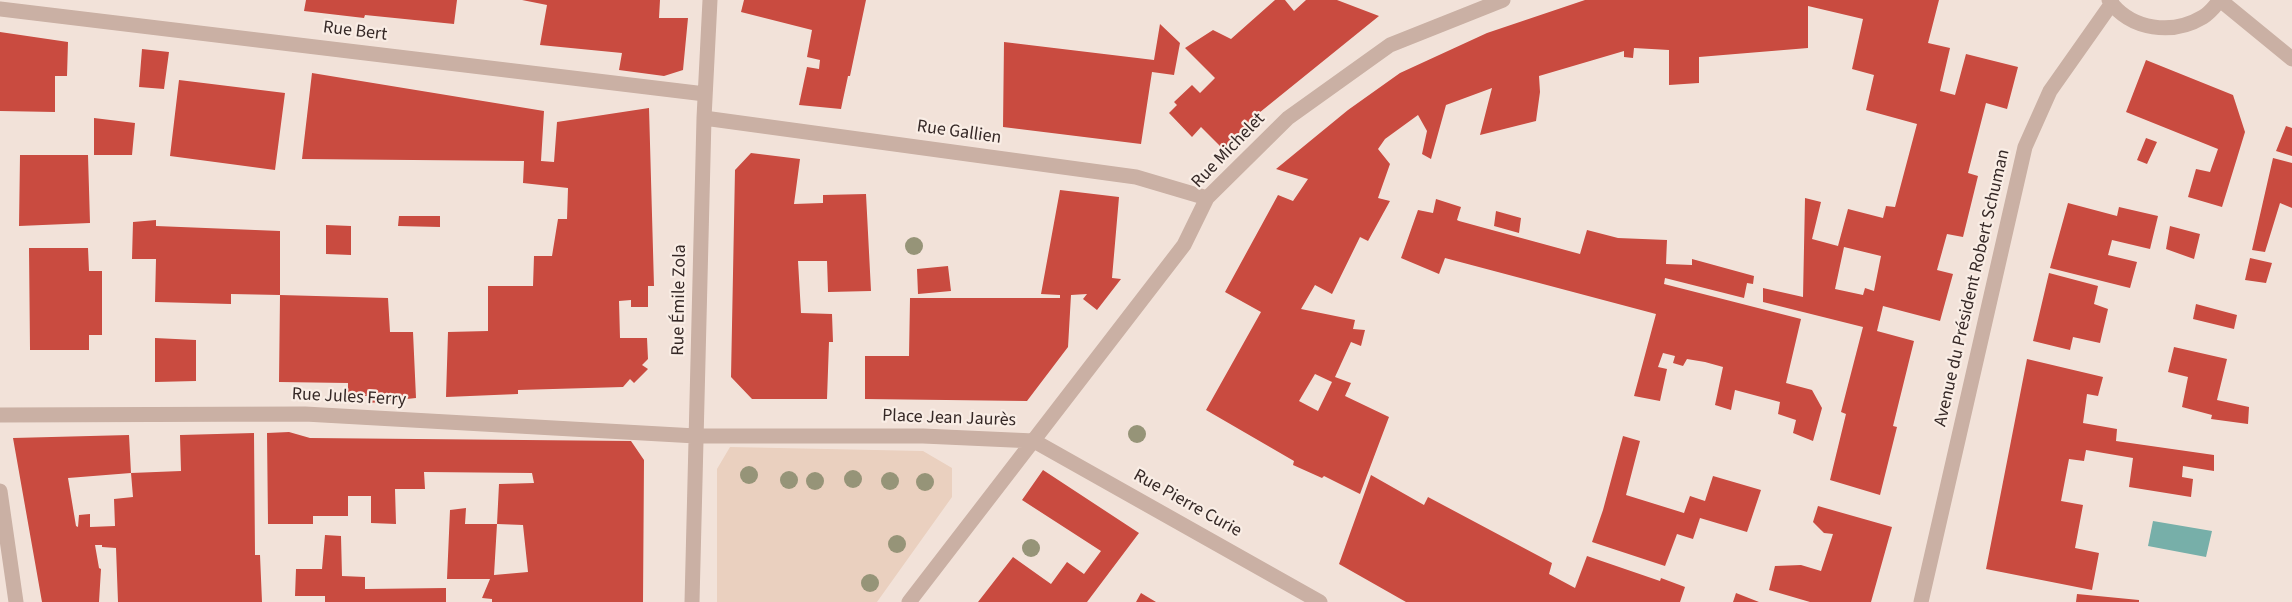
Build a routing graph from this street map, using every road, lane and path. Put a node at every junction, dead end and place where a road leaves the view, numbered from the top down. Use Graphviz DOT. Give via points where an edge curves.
graph roads {
  1 [pos="710,0"];
  2 [pos="1503,0"];
  3 [pos="2220,0"];
  4 [pos="2110,2"];
  5 [pos="0,9"];
  6 [pos="2292,60"];
  7 [pos="705,94"];
  8 [pos="704,118"];
  9 [pos="1207,198"];
  10 [pos="0,415"];
  11 [pos="696,436"];
  12 [pos="1034,441"];
  13 [pos="0,490"];
  14 [pos="16,602"];
  15 [pos="692,602"];
  16 [pos="909,602"];
  17 [pos="1320,602"];
  18 [pos="1921,602"];
  1 -- 7 [label="street, Rue Émile Zola"];
  2 -- 9 [label="street, Rue Michelet" via="1390,45 1288,118"];
  3 -- 4 [label="street" via="2206,15 2167,29 2127,18"];
  3 -- 6 [label="street"];
  4 -- 18 [label="street, Avenue du Président Robert Schuman" via="2050,91 2025,147"];
  5 -- 7 [label="street, Rue Bert"];
  7 -- 8 [label="street, Rue Émile Zola"];
  8 -- 9 [label="street, Rue Gallien" via="1136,177"];
  8 -- 11 [label="street, Rue Émile Zola"];
  9 -- 12 [label="street, Rue Michelet" via="1184,245"];
  10 -- 11 [label="street, Rue Jules Ferry" via="305,414"];
  11 -- 12 [label="street, Place Jean Jaurès" via="923,436"];
  11 -- 15 [label="street, Rue Émile Zola"];
  12 -- 16 [label="street, Place Jean Jaurès"];
  12 -- 17 [label="street, Rue Pierre Curie"];
  13 -- 14 [label="street"];
}
